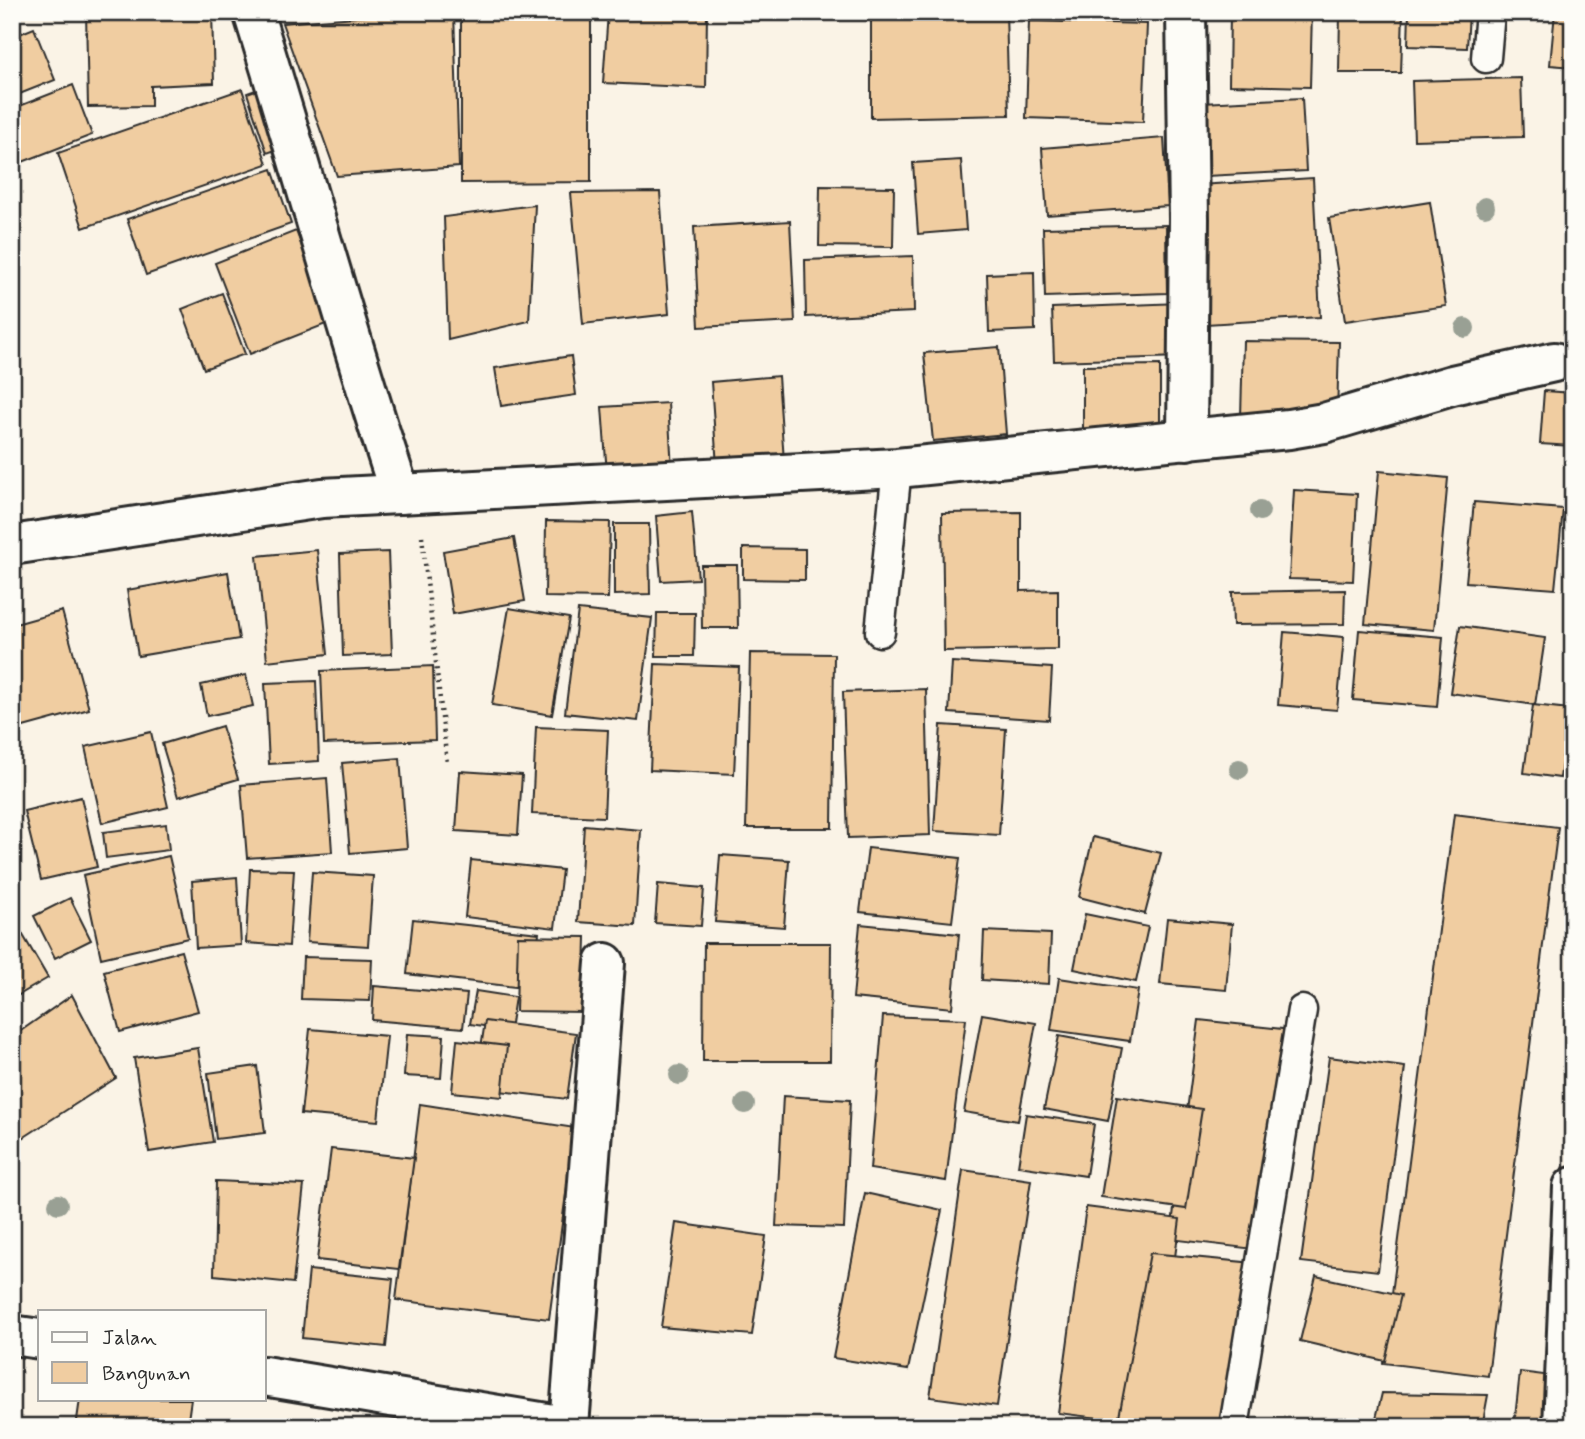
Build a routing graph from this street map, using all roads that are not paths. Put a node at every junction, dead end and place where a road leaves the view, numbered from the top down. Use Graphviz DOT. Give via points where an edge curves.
graph roads {
  1 [pos="253,12"];
  2 [pos="1186,12"];
  3 [pos="1490,12"];
  4 [pos="1486,58"];
  5 [pos="1554,362"];
  6 [pos="1187,440"];
  7 [pos="897,468"];
  8 [pos="408,494"];
  9 [pos="12,545"];
  10 [pos="880,632"];
  11 [pos="605,963"];
  12 [pos="1302,1010"];
  13 [pos="1573,1187"];
  14 [pos="12,1335"];
  15 [pos="38,1339"];
  16 [pos="266,1376"];
  17 [pos="570,1427"];
  18 [pos="1234,1427"];
  19 [pos="1563,1427"];
  1 -- 8 [label="street" via="356,362"];
  2 -- 6 [label="street"];
  3 -- 4 [label="lane"];
  5 -- 6 [label="street" via="1452,385 1324,424"];
  6 -- 7 [label="street"];
  7 -- 8 [label="street"];
  7 -- 10 [label="lane"];
  8 -- 9 [label="street" via="322,498"];
  11 -- 17 [label="street"];
  12 -- 18 [label="lane"];
  13 -- 19 [label="street"];
  14 -- 15 [label="street"];
  16 -- 17 [label="street"];
}
